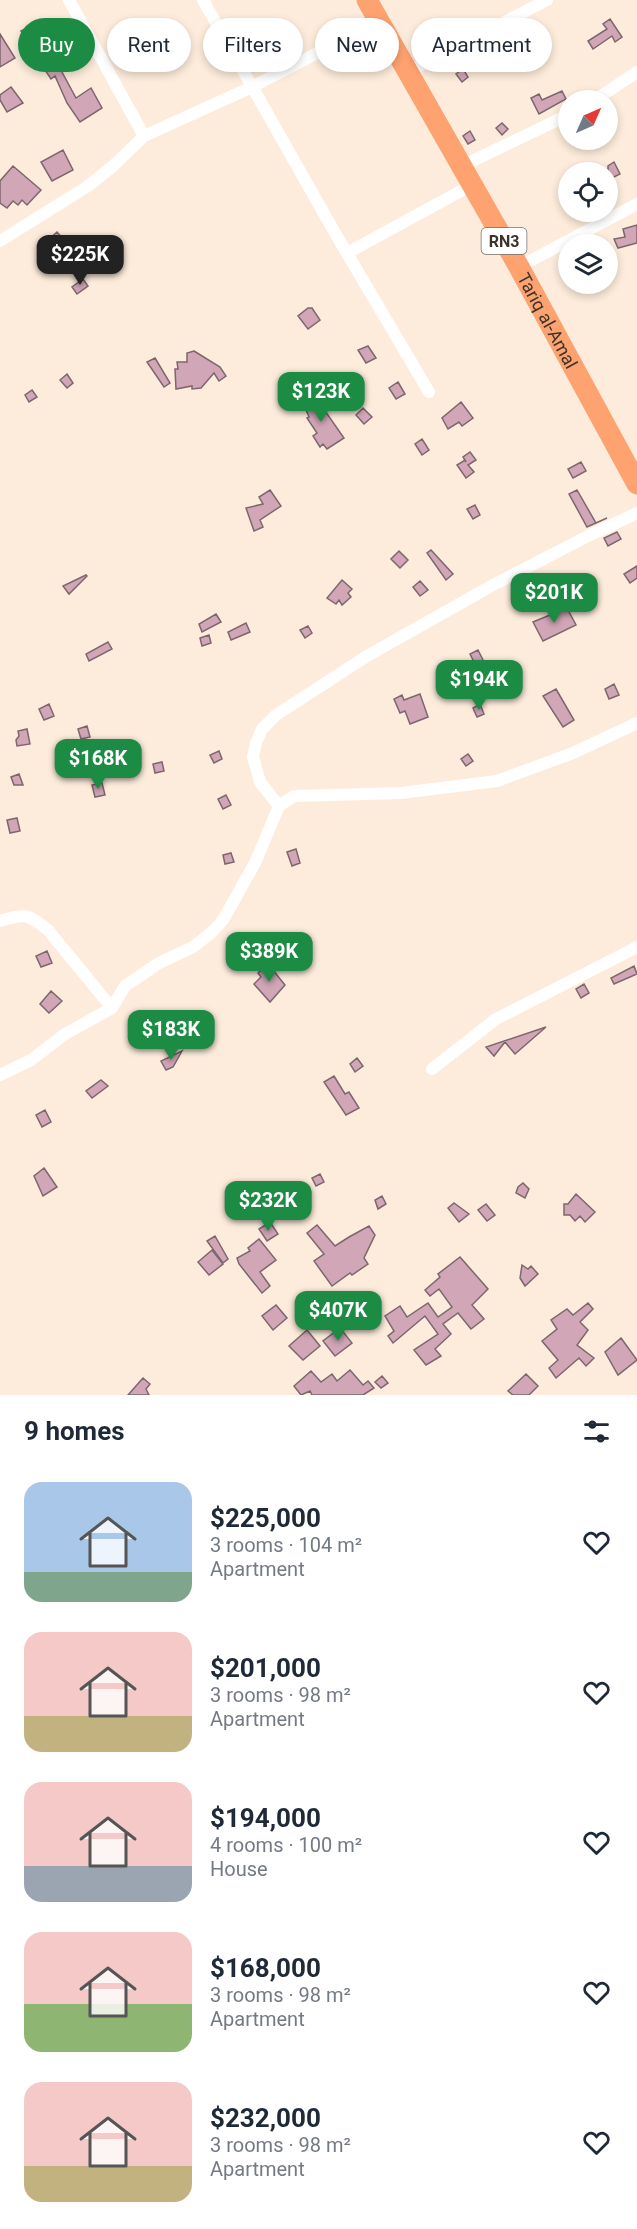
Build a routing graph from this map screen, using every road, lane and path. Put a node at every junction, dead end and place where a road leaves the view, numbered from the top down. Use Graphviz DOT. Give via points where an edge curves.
graph roads {
  1 [pos="69,0"];
  2 [pos="203,0"];
  3 [pos="367,0"];
  4 [pos="547,0"];
  5 [pos="377,18"];
  6 [pos="315,54"];
  7 [pos="399,56"];
  8 [pos="408,72"];
  9 [pos="637,72"];
  10 [pos="252,87"];
  11 [pos="611,90"];
  12 [pos="558,120"];
  13 [pos="144,136"];
  14 [pos="462,166"];
  15 [pos="472,185"];
  16 [pos="637,204"];
  17 [pos="0,241"];
  18 [pos="347,253"];
  19 [pos="519,267"];
  20 [pos="429,392"];
  21 [pos="637,484"];
  22 [pos="637,513"];
  23 [pos="637,723"];
  24 [pos="279,806"];
  25 [pos="0,921"];
  26 [pos="637,947"];
  27 [pos="112,1008"];
  28 [pos="432,1069"];
  29 [pos="0,1075"];
  1 -- 13 [label="street"];
  2 -- 10 [label="street"];
  3 -- 5 [label="highway, Tariq al-Amal / RN3"];
  4 -- 8 [label="street"];
  6 -- 10 [label="street"];
  7 -- 8 [label="highway, Tariq al-Amal / RN3"];
  8 -- 14 [label="highway, Tariq al-Amal / RN3"];
  9 -- 11 [label="street"];
  10 -- 13 [label="street"];
  10 -- 18 [label="street"];
  12 -- 14 [label="street"];
  13 -- 17 [label="street" via="88,186"];
  14 -- 15 [label="highway, Tariq al-Amal / RN3"];
  15 -- 18 [label="street"];
  15 -- 19 [label="highway, Tariq al-Amal / RN3"];
  16 -- 19 [label="street"];
  18 -- 20 [label="street"];
  19 -- 21 [label="highway, Tariq al-Amal / RN3"];
  22 -- 24 [label="street" via="483,591 367,656 276,715 262,729 253,758 260,782"];
  23 -- 24 [label="street" via="573,753 497,781 401,794 294,796"];
  24 -- 27 [label="street" via="255,863 223,920 193,947 159,963 125,986"];
  25 -- 27 [label="street" via="17,915 36,920"];
  26 -- 28 [label="street" via="496,1019"];
  27 -- 29 [label="street" via="65,1034 31,1060"];
}
